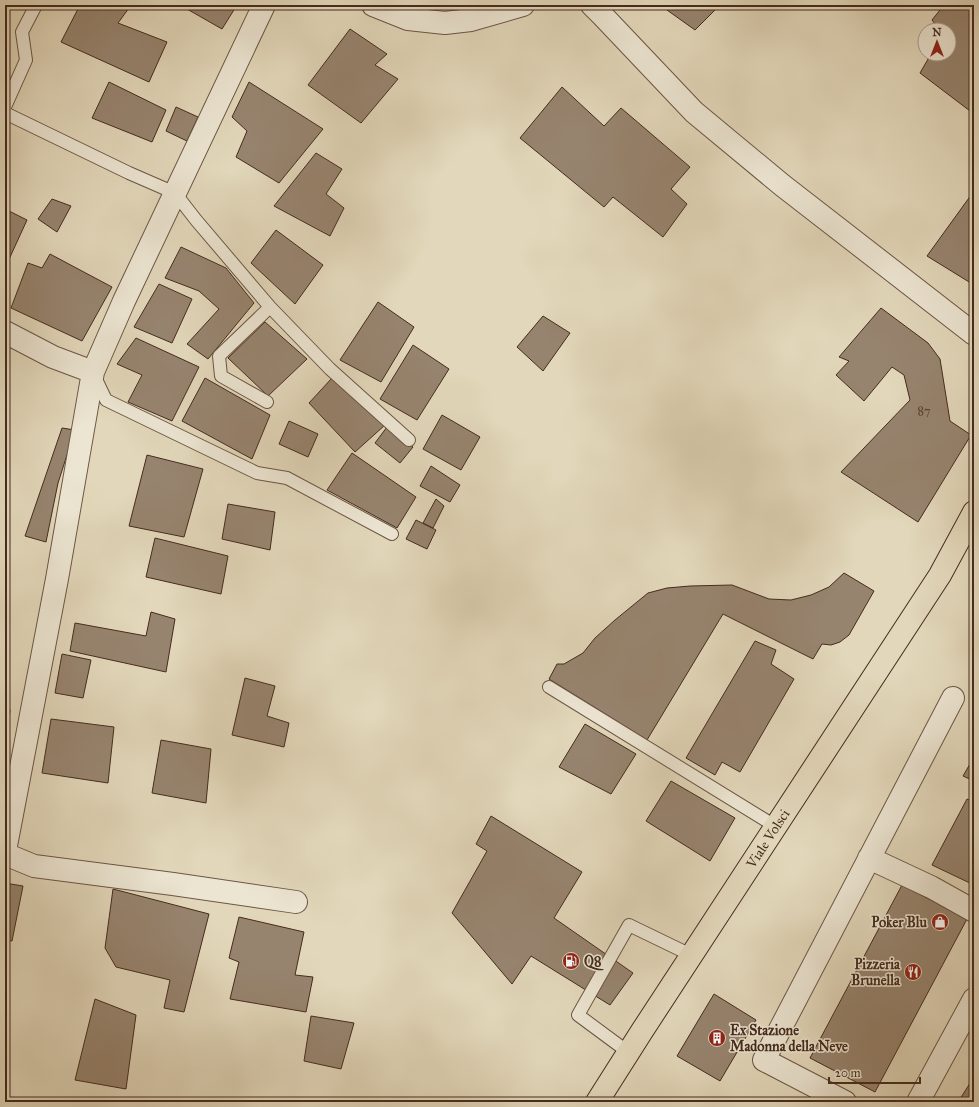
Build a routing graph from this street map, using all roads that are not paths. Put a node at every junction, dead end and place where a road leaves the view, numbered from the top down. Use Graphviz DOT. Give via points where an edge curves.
graph roads {
  1 [pos="36,5"];
  2 [pos="264,5"];
  3 [pos="373,5"];
  4 [pos="523,5"];
  5 [pos="579,5"];
  6 [pos="597,10"];
  7 [pos="5,106"];
  8 [pos="5,113"];
  9 [pos="175,193"];
  10 [pos="270,307"];
  11 [pos="5,332"];
  12 [pos="972,332"];
  13 [pos="92,372"];
  14 [pos="267,402"];
  15 [pos="409,440"];
  16 [pos="974,512"];
  17 [pos="392,534"];
  18 [pos="974,538"];
  19 [pos="940,575"];
  20 [pos="549,687"];
  21 [pos="953,698"];
  22 [pos="775,826"];
  23 [pos="5,852"];
  24 [pos="869,858"];
  25 [pos="296,902"];
  26 [pos="974,911"];
  27 [pos="691,955"];
  28 [pos="974,999"];
  29 [pos="966,1033"];
  30 [pos="628,1052"];
  31 [pos="597,1102"];
  32 [pos="845,1102"];
  33 [pos="918,1102"];
  1 -- 7 [label="lane" via="22,32 26,60"];
  2 -- 9 [label="street"];
  3 -- 4 [label="street" via="408,19 446,23 471,20"];
  5 -- 6 [label="street"];
  6 -- 12 [label="street" via="694,112 782,185"];
  8 -- 9 [label="lane"];
  9 -- 10 [label="lane"];
  9 -- 13 [label="street"];
  10 -- 14 [label="lane" via="219,356 221,376"];
  10 -- 15 [label="lane" via="330,369"];
  11 -- 13 [label="street" via="52,357"];
  13 -- 17 [label="lane" via="106,400 257,473 287,478"];
  13 -- 23 [label="street"];
  16 -- 19 [label="main road"];
  18 -- 19 [label="main road"];
  19 -- 22 [label="main road, Viale Volsci"];
  20 -- 22 [label="lane"];
  21 -- 24 [label="street"];
  22 -- 27 [label="main road, Viale Volsci"];
  23 -- 25 [label="street" via="34,866"];
  24 -- 26 [label="street" via="931,887"];
  24 -- 32 [label="street" via="764,1060"];
  27 -- 30 [label="main road, Viale Volsci"];
  27 -- 30 [label="lane" via="629,925 578,1015"];
  28 -- 29 [label="street"];
  29 -- 33 [label="street"];
  30 -- 31 [label="main road, Viale Volsci"];
}
